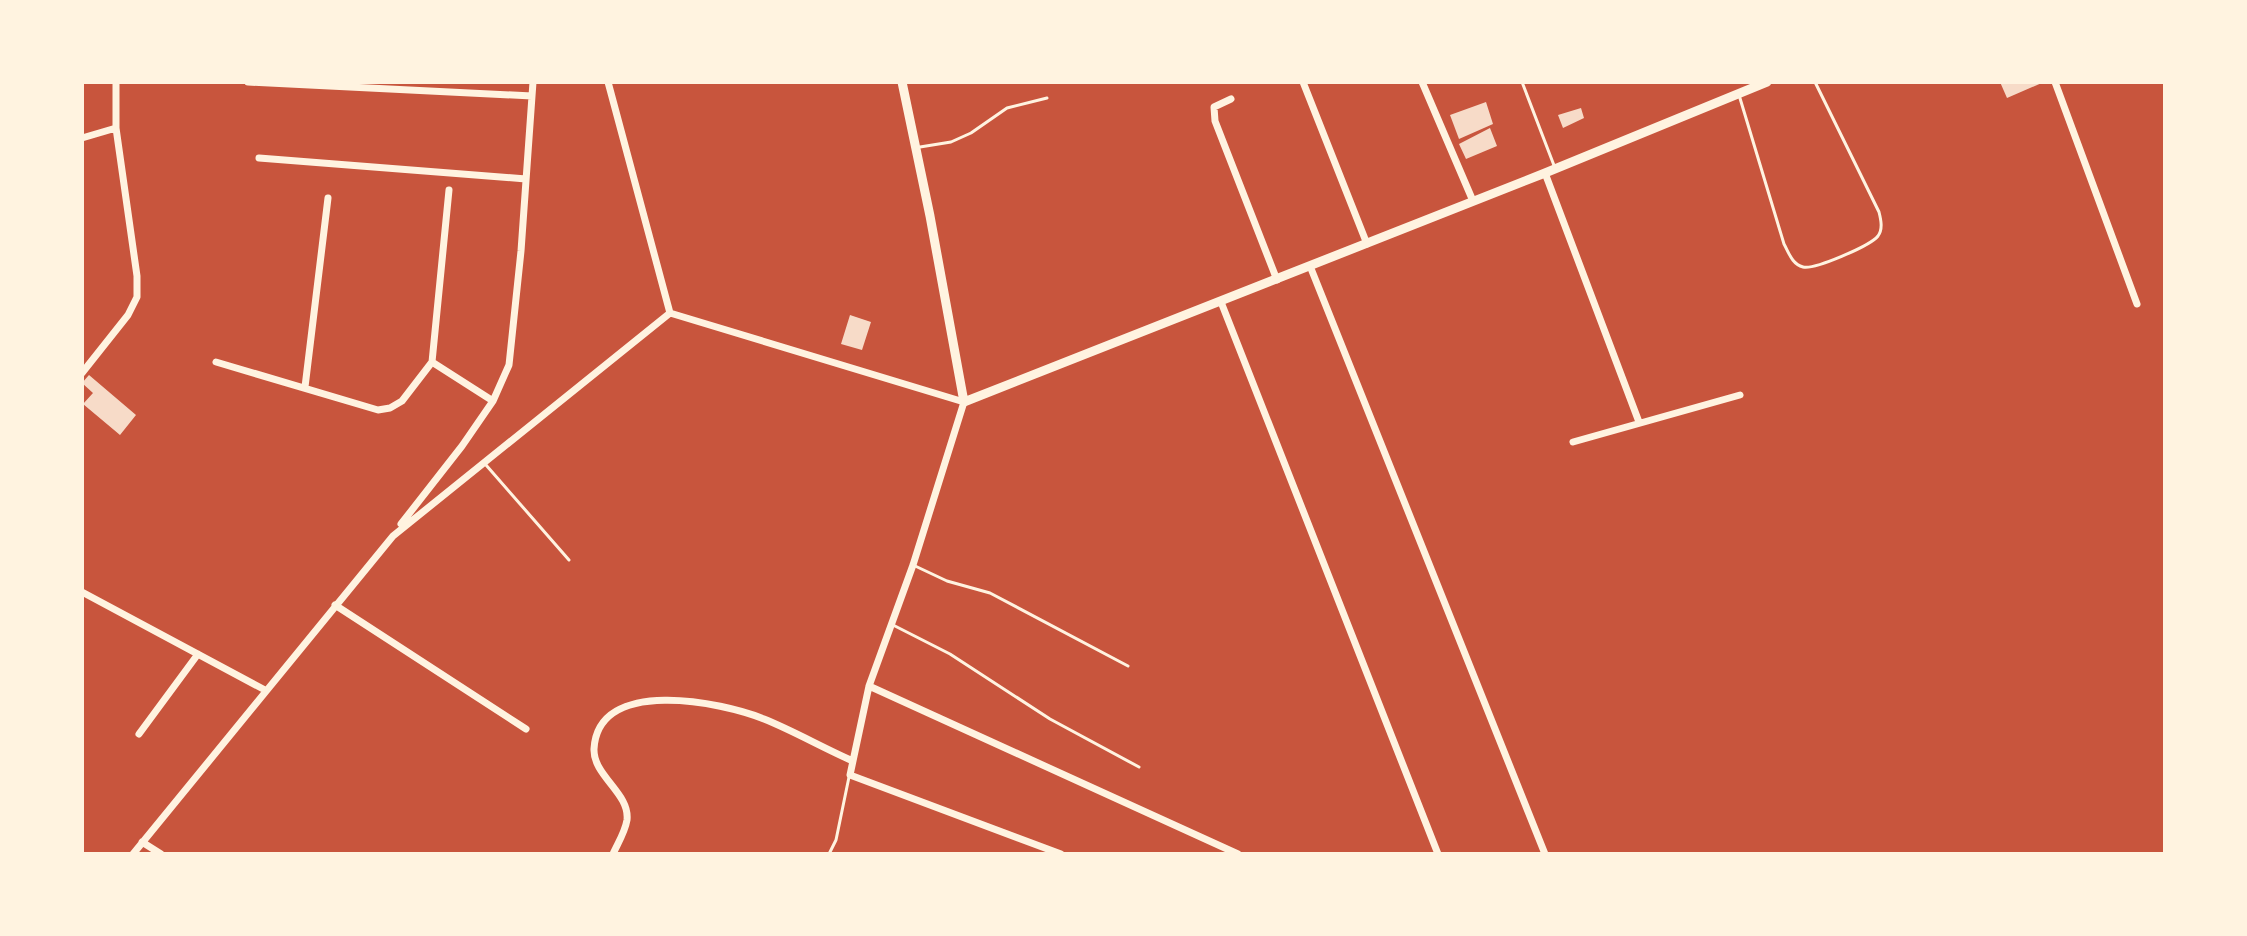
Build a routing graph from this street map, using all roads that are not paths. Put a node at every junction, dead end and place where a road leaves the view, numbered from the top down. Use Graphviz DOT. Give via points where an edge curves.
graph roads {
  1 [pos="116,82"];
  2 [pos="248,82"];
  3 [pos="533,82"];
  4 [pos="608,82"];
  5 [pos="902,82"];
  6 [pos="1303,82"];
  7 [pos="1422,82"];
  8 [pos="1522,82"];
  9 [pos="1767,82"];
  10 [pos="1815,82"];
  11 [pos="2055,82"];
  12 [pos="1739,94"];
  13 [pos="532,96"];
  14 [pos="1047,98"];
  15 [pos="1231,99"];
  16 [pos="116,128"];
  17 [pos="82,138"];
  18 [pos="916,148"];
  19 [pos="259,158"];
  20 [pos="1550,171"];
  21 [pos="526,179"];
  22 [pos="449,190"];
  23 [pos="328,198"];
  24 [pos="1473,201"];
  25 [pos="1367,244"];
  26 [pos="1310,266"];
  27 [pos="1277,280"];
  28 [pos="1221,302"];
  29 [pos="2137,304"];
  30 [pos="670,313"];
  31 [pos="216,362"];
  32 [pos="432,362"];
  33 [pos="82,373"];
  34 [pos="305,387"];
  35 [pos="1740,395"];
  36 [pos="493,401"];
  37 [pos="964,402"];
  38 [pos="1639,422"];
  39 [pos="1573,442"];
  40 [pos="483,462"];
  41 [pos="393,536"];
  42 [pos="569,560"];
  43 [pos="913,565"];
  44 [pos="82,592"];
  45 [pos="335,605"];
  46 [pos="891,624"];
  47 [pos="198,654"];
  48 [pos="1128,666"];
  49 [pos="869,686"];
  50 [pos="265,690"];
  51 [pos="526,729"];
  52 [pos="139,734"];
  53 [pos="853,761"];
  54 [pos="1139,767"];
  55 [pos="850,775"];
  56 [pos="142,842"];
  57 [pos="133,854"];
  58 [pos="161,854"];
  59 [pos="613,854"];
  60 [pos="829,854"];
  61 [pos="1061,854"];
  62 [pos="1238,854"];
  63 [pos="1438,854"];
  64 [pos="1545,854"];
  1 -- 16 [label="street"];
  2 -- 13 [label="street"];
  3 -- 13 [label="street"];
  4 -- 30 [label="street"];
  5 -- 18 [label="street"];
  6 -- 25 [label="street"];
  7 -- 24 [label="street"];
  8 -- 20 [label="lane"];
  9 -- 12 [label="street"];
  10 -- 12 [label="lane" via="1882,225 1869,242 1812,268 1792,261 1784,244"];
  11 -- 29 [label="street"];
  12 -- 20 [label="street"];
  13 -- 21 [label="street"];
  14 -- 18 [label="lane" via="1007,108 951,142"];
  15 -- 27 [label="street" via="1214,107 1215,121"];
  16 -- 17 [label="street"];
  16 -- 33 [label="street" via="137,297"];
  18 -- 37 [label="street"];
  19 -- 21 [label="street"];
  20 -- 24 [label="street"];
  20 -- 38 [label="street"];
  21 -- 36 [label="street" via="509,365"];
  22 -- 32 [label="street"];
  23 -- 34 [label="street"];
  24 -- 25 [label="street"];
  25 -- 26 [label="street"];
  26 -- 27 [label="street"];
  26 -- 64 [label="street"];
  27 -- 28 [label="street"];
  28 -- 37 [label="street"];
  28 -- 63 [label="street"];
  30 -- 37 [label="street"];
  30 -- 40 [label="street"];
  31 -- 34 [label="street"];
  32 -- 34 [label="street" via="402,401 390,408 378,410"];
  32 -- 36 [label="street"];
  35 -- 38 [label="street"];
  36 -- 41 [label="street"];
  37 -- 43 [label="street"];
  38 -- 39 [label="street"];
  40 -- 41 [label="street"];
  40 -- 42 [label="lane"];
  41 -- 45 [label="street"];
  43 -- 46 [label="street"];
  43 -- 48 [label="lane" via="990,593"];
  44 -- 47 [label="street"];
  45 -- 50 [label="street"];
  45 -- 51 [label="street"];
  46 -- 49 [label="street"];
  46 -- 54 [label="lane"];
  47 -- 50 [label="street"];
  47 -- 52 [label="street"];
  49 -- 53 [label="street"];
  49 -- 62 [label="street"];
  50 -- 56 [label="street"];
  53 -- 55 [label="street"];
  53 -- 59 [label="street" via="761,718 708,702 623,706 600,730 594,749 627,817"];
  55 -- 60 [label="lane"];
  55 -- 61 [label="street"];
  56 -- 57 [label="street"];
  56 -- 58 [label="street"];
}
